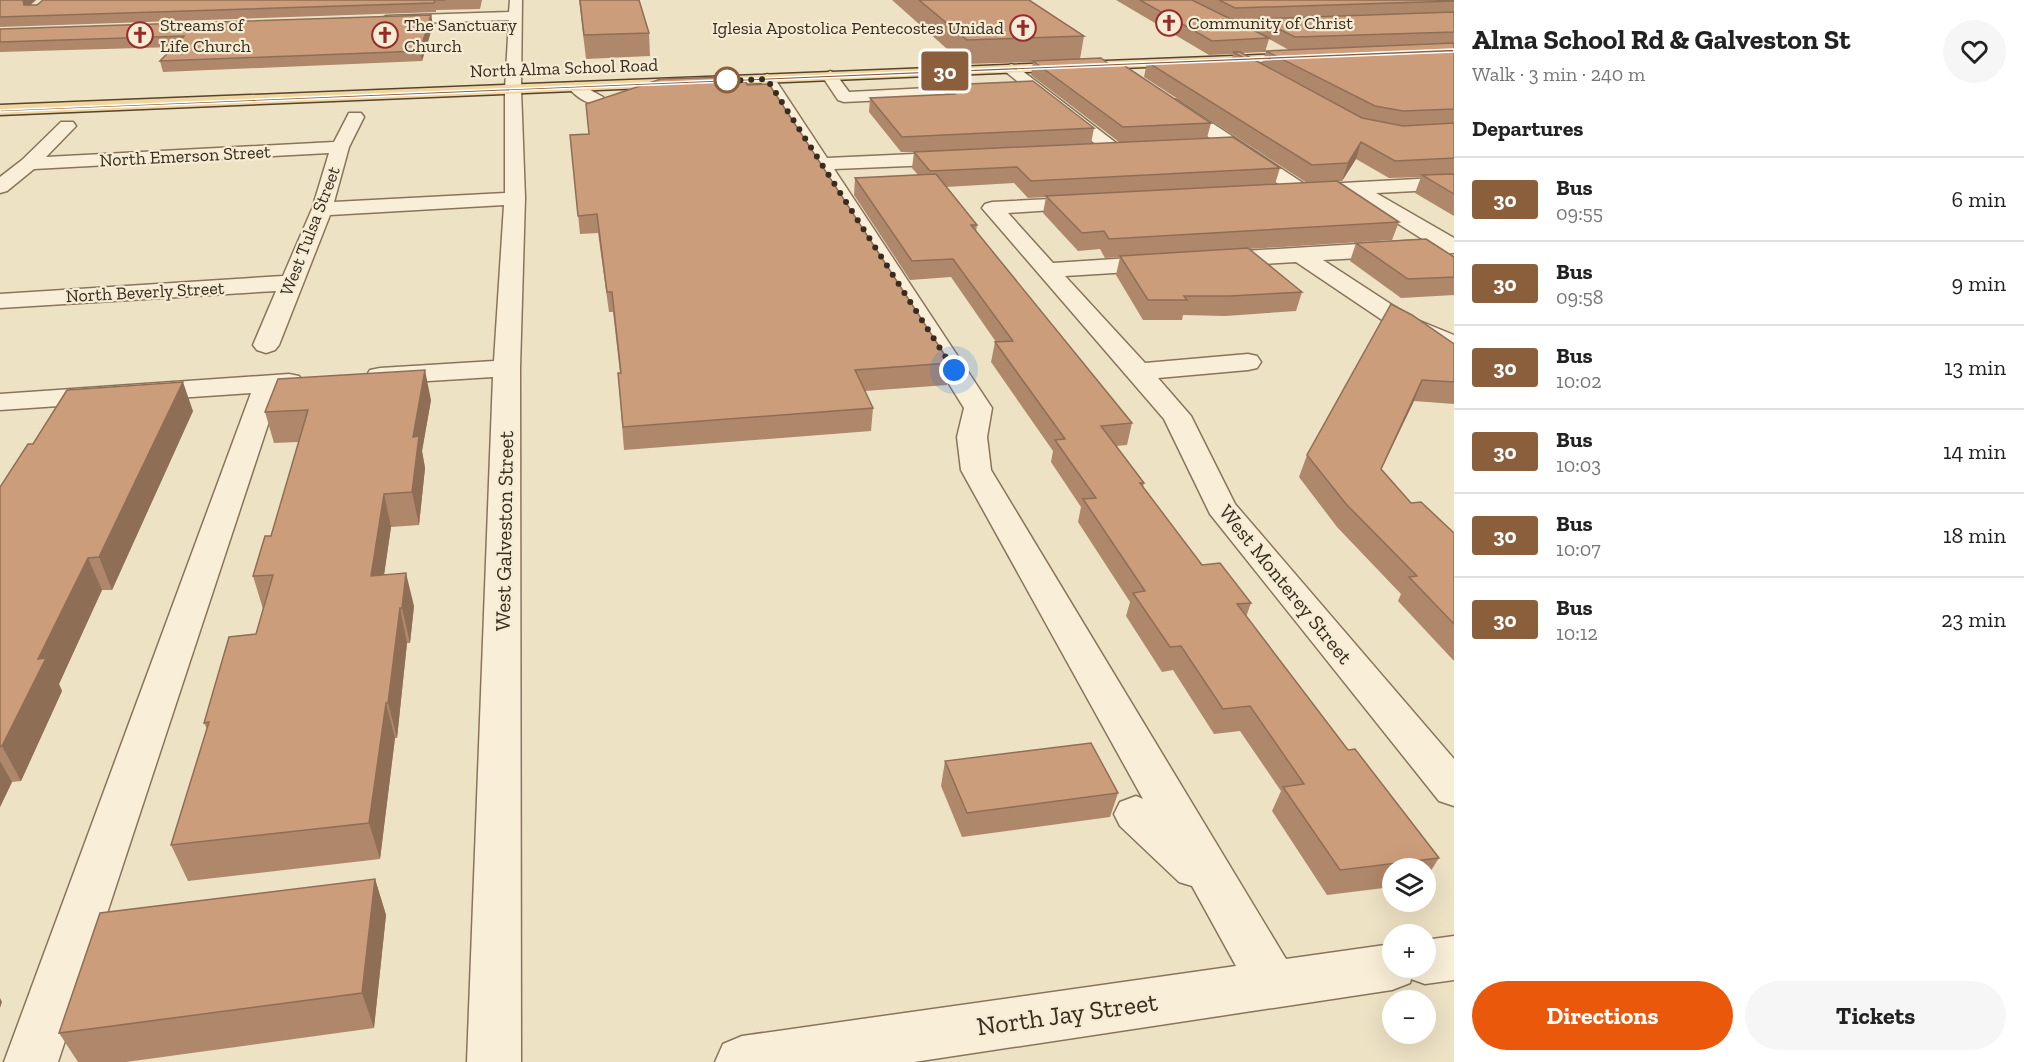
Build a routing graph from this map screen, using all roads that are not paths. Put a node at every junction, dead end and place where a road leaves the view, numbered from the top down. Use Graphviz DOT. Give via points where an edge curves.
graph roads {
  1 [pos="516,8"];
  2 [pos="369,21"];
  3 [pos="1311,24"];
  4 [pos="1317,56"];
  5 [pos="1287,57"];
  6 [pos="1238,59"];
  7 [pos="1112,64"];
  8 [pos="1011,69"];
  9 [pos="830,76"];
  10 [pos="1271,78"];
  11 [pos="767,79"];
  12 [pos="1136,80"];
  13 [pos="576,87"];
  14 [pos="1035,88"];
  15 [pos="513,89"];
  16 [pos="1155,93"];
  17 [pos="597,100"];
  18 [pos="0,110"];
  19 [pos="354,117"];
  20 [pos="67,126"];
  21 [pos="1232,145"];
  22 [pos="340,147"];
  23 [pos="1183,147"];
  24 [pos="1079,152"];
  25 [pos="985,157"];
  26 [pos="29,164"];
  27 [pos="821,164"];
  28 [pos="1454,183"];
  29 [pos="0,187"];
  30 [pos="1354,188"];
  31 [pos="1302,191"];
  32 [pos="1266,193"];
  33 [pos="515,198"];
  34 [pos="1112,202"];
  35 [pos="322,209"];
  36 [pos="1452,246"];
  37 [pos="1301,255"];
  38 [pos="1048,270"];
  39 [pos="290,283"];
  40 [pos="0,301"];
  41 [pos="1454,344"];
  42 [pos="266,345"];
  43 [pos="1248,362"];
  44 [pos="507,368"];
  45 [pos="1138,372"];
  46 [pos="361,377"];
  47 [pos="314,380"];
  48 [pos="268,384"];
  49 [pos="5,408"];
  50 [pos="1454,789"];
  51 [pos="1136,814"];
  52 [pos="1218,889"];
  53 [pos="1454,958"];
  54 [pos="1436,960"];
  55 [pos="1382,968"];
  56 [pos="1273,984"];
  57 [pos="31,1062"];
  58 [pos="494,1062"];
  59 [pos="742,1062"];
  1 -- 2 [label="street"];
  1 -- 15 [label="street, West Galveston Street"];
  3 -- 5 [label="street" via="1223,24"];
  4 -- 5 [label="main road, North Alma School Road"];
  5 -- 6 [label="main road, North Alma School Road"];
  6 -- 7 [label="main road, North Alma School Road"];
  6 -- 10 [label="street"];
  7 -- 8 [label="main road, North Alma School Road"];
  7 -- 12 [label="street"];
  8 -- 9 [label="main road, North Alma School Road"];
  8 -- 14 [label="street"];
  9 -- 11 [label="main road, North Alma School Road"];
  9 -- 14 [label="street" via="844,97"];
  11 -- 13 [label="main road, North Alma School Road"];
  11 -- 27 [label="street"];
  13 -- 15 [label="main road, North Alma School Road"];
  13 -- 17 [label="street"];
  14 -- 24 [label="street" via="1125,150"];
  15 -- 18 [label="main road, North Alma School Road"];
  15 -- 33 [label="street, West Galveston Street"];
  16 -- 21 [label="street"];
  19 -- 22 [label="street, West Tulsa Street"];
  20 -- 26 [label="street"];
  21 -- 23 [label="street"];
  21 -- 31 [label="street"];
  22 -- 26 [label="street, North Emerson Street"];
  22 -- 35 [label="street, West Tulsa Street"];
  25 -- 27 [label="street"];
  26 -- 29 [label="street"];
  27 -- 52 [label="street" via="978,408 972,437 976,470"];
  28 -- 30 [label="street"];
  30 -- 31 [label="street"];
  30 -- 36 [label="street"];
  31 -- 32 [label="street"];
  33 -- 35 [label="street"];
  33 -- 44 [label="street, West Galveston Street"];
  34 -- 38 [label="street, West Monterey Street" via="992,208"];
  35 -- 39 [label="street, West Tulsa Street"];
  36 -- 37 [label="street"];
  37 -- 38 [label="street"];
  37 -- 41 [label="street" via="1403,323"];
  38 -- 45 [label="street, West Monterey Street"];
  39 -- 40 [label="street, North Beverly Street"];
  39 -- 42 [label="street, West Tulsa Street"];
  43 -- 45 [label="street"];
  44 -- 46 [label="street"];
  44 -- 58 [label="street, West Galveston Street"];
  45 -- 50 [label="street, West Monterey Street" via="1177,416 1221,507"];
  47 -- 48 [label="street"];
  48 -- 49 [label="street"];
  48 -- 57 [label="street"];
  51 -- 52 [label="street"];
  52 -- 56 [label="street"];
  53 -- 54 [label="street"];
  55 -- 56 [label="street, North Jay Street"];
  56 -- 59 [label="street, North Jay Street"];
}
